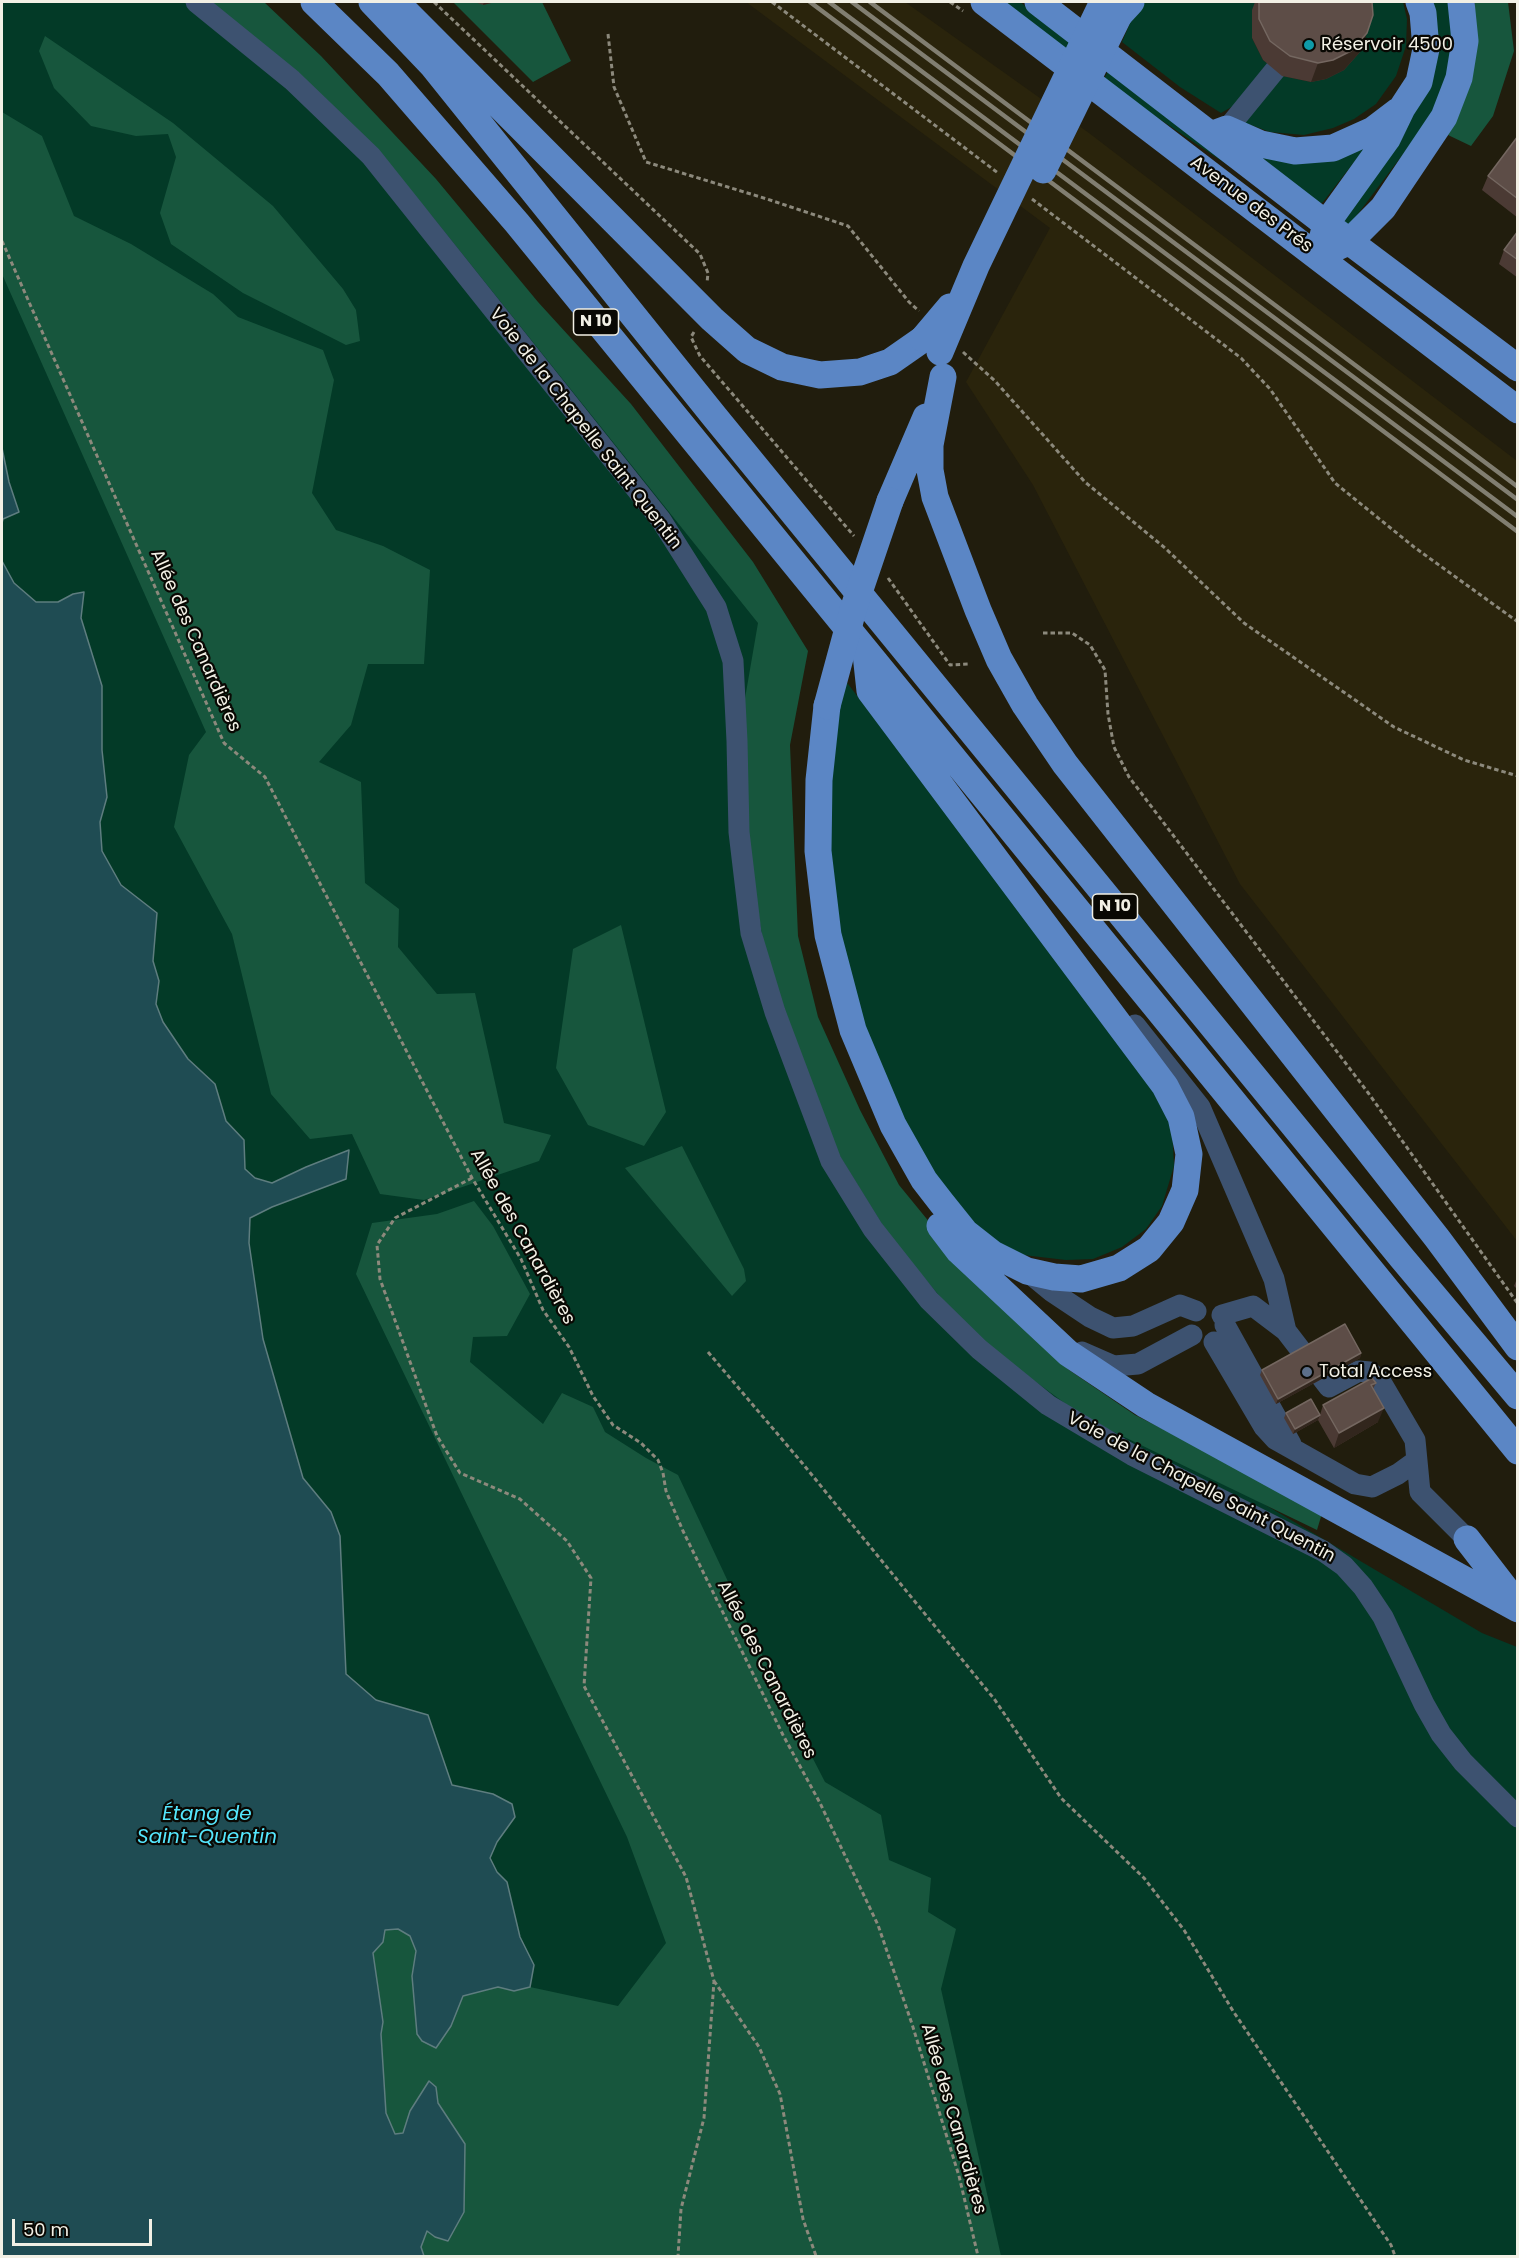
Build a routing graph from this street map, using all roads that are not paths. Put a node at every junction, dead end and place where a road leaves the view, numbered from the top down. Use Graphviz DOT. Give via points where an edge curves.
graph roads {
  1 [pos="196,2"];
  2 [pos="314,2"];
  3 [pos="372,2"];
  4 [pos="396,2"];
  5 [pos="984,2"];
  6 [pos="1038,2"];
  7 [pos="1419,2"];
  8 [pos="1461,2"];
  9 [pos="1116,5"];
  10 [pos="1293,48"];
  11 [pos="1402,108"];
  12 [pos="1219,132"];
  13 [pos="1383,208"];
  14 [pos="1326,224"];
  15 [pos="1350,242"];
  16 [pos="1317,256"];
  17 [pos="1399,278"];
  18 [pos="940,349"];
  19 [pos="1518,368"];
  20 [pos="1518,410"];
  21 [pos="866,654"];
  22 [pos="821,697"];
  23 [pos="1075,966"];
  24 [pos="1027,1270"];
  25 [pos="1196,1311"];
  26 [pos="1220,1327"];
  27 [pos="1286,1331"];
  28 [pos="1192,1335"];
  29 [pos="1518,1347"];
  30 [pos="1064,1350"];
  31 [pos="1518,1396"];
  32 [pos="1518,1451"];
  33 [pos="1416,1461"];
  34 [pos="1467,1539"];
  35 [pos="1518,1604"];
  36 [pos="1518,1609"];
  37 [pos="1518,1817"];
  1 -- 37 [label="street, Voie de la Chapelle Saint Quentin" via="292,80 370,156 660,520 716,607 733,661 739,832 751,933 775,1012 831,1161 873,1229 929,1300 979,1349 1048,1405 1132,1455 1323,1551 1344,1566 1383,1617 1441,1734"];
  2 -- 21 [label="main road, N 10" via="388,74 517,223"];
  3 -- 31 [label="main road, N 10" via="433,66 721,425"];
  4 -- 18 [label="main road" via="680,288 747,350 782,367 820,375 861,372"];
  5 -- 16 [label="main road, Avenue des Prés"];
  6 -- 12 [label="main road, Avenue des Prés"];
  7 -- 11 [label="main road" via="1424,13 1426,49 1419,82"];
  8 -- 13 [label="main road" via="1465,41 1459,78 1444,117"];
  9 -- 18 [label="main road, bridge"];
  9 -- 18 [label="main road, bridge" via="976,266 943,317"];
  10 -- 12 [label="street"];
  11 -- 12 [label="main road" via="1373,130 1333,148 1295,151"];
  11 -- 14 [label="main road" via="1387,139"];
  12 -- 14 [label="main road, Avenue des Prés"];
  13 -- 15 [label="main road"];
  13 -- 17 [label="main road" via="1382,245"];
  14 -- 15 [label="main road, Avenue des Prés"];
  14 -- 16 [label="main road"];
  15 -- 16 [label="main road"];
  15 -- 17 [label="main road, Avenue des Prés"];
  16 -- 20 [label="main road, Avenue des Prés"];
  17 -- 19 [label="main road, Avenue des Prés"];
  18 -- 22 [label="main road, bridge" via="885,494 853,610"];
  18 -- 29 [label="main road" via="930,445 935,497 982,620 1025,705 1065,764"];
  21 -- 23 [label="main road" via="870,691"];
  21 -- 32 [label="main road, N 10"];
  22 -- 24 [label="main road" via="818,851 828,935 853,1030 893,1125 924,1180 965,1232 993,1254"];
  22 -- 30 [label="main road" via="805,769 804,844 812,934 837,1031 879,1132 921,1201 959,1251"];
  23 -- 24 [label="main road" via="1165,1086 1181,1118 1189,1155 1185,1190 1171,1222 1149,1249 1119,1268 1081,1279"];
  23 -- 27 [label="street" via="1129,1017 1200,1107 1274,1279"];
  24 -- 25 [label="street" via="1061,1298 1113,1328 1133,1326 1180,1305"];
  25 -- 26 [label="street" via="1209,1307 1218,1310"];
  25 -- 28 [label="street" via="1190,1322"];
  26 -- 27 [label="street" via="1253,1306"];
  26 -- 28 [label="street" via="1200,1341"];
  26 -- 33 [label="street" via="1264,1427 1275,1439 1355,1484 1371,1487"];
  27 -- 33 [label="street" via="1329,1388 1359,1371 1370,1372 1381,1382 1414,1440"];
  28 -- 30 [label="street" via="1138,1364 1114,1366 1085,1352"];
  30 -- 36 [label="main road" via="1146,1405"];
  33 -- 34 [label="street" via="1420,1492"];
  34 -- 35 [label="main road"];
}
